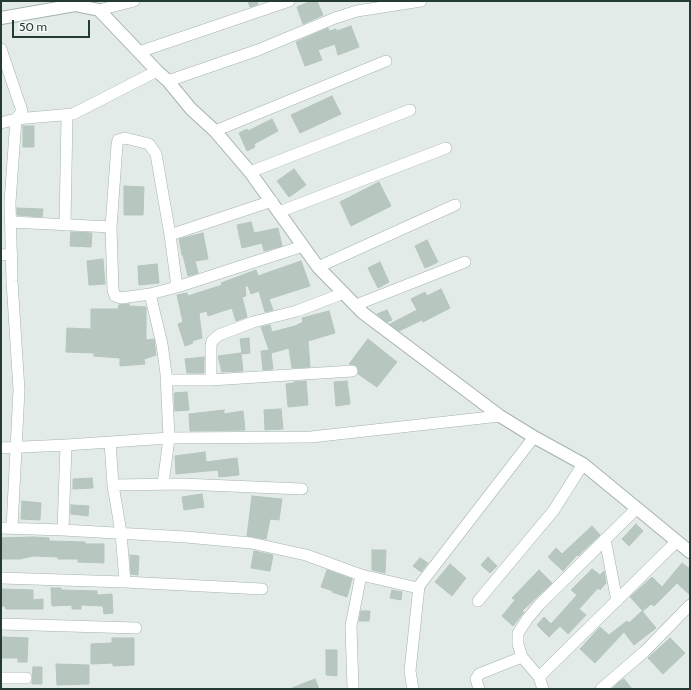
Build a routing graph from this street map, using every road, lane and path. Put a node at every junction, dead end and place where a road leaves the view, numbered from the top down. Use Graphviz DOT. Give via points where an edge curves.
graph roads {
  1 [pos="134,1"];
  2 [pos="289,1"];
  3 [pos="421,1"];
  4 [pos="99,10"];
  5 [pos="1,18"];
  6 [pos="1,49"];
  7 [pos="139,52"];
  8 [pos="386,61"];
  9 [pos="157,71"];
  10 [pos="168,81"];
  11 [pos="410,110"];
  12 [pos="67,116"];
  13 [pos="16,118"];
  14 [pos="1,124"];
  15 [pos="215,131"];
  16 [pos="446,148"];
  17 [pos="250,172"];
  18 [pos="6,182"];
  19 [pos="272,201"];
  20 [pos="456,205"];
  21 [pos="279,212"];
  22 [pos="12,222"];
  23 [pos="65,225"];
  24 [pos="111,227"];
  25 [pos="170,235"];
  26 [pos="303,246"];
  27 [pos="6,255"];
  28 [pos="465,262"];
  29 [pos="318,267"];
  30 [pos="177,287"];
  31 [pos="344,293"];
  32 [pos="150,294"];
  33 [pos="356,305"];
  34 [pos="352,371"];
  35 [pos="166,380"];
  36 [pos="211,380"];
  37 [pos="500,416"];
  38 [pos="534,437"];
  39 [pos="169,438"];
  40 [pos="110,442"];
  41 [pos="66,445"];
  42 [pos="15,446"];
  43 [pos="1,448"];
  44 [pos="583,464"];
  45 [pos="163,484"];
  46 [pos="113,485"];
  47 [pos="302,489"];
  48 [pos="637,508"];
  49 [pos="1,528"];
  50 [pos="12,528"];
  51 [pos="63,530"];
  52 [pos="121,533"];
  53 [pos="606,539"];
  54 [pos="677,542"];
  55 [pos="690,552"];
  56 [pos="361,575"];
  57 [pos="1,578"];
  58 [pos="125,582"];
  59 [pos="418,588"];
  60 [pos="262,589"];
  61 [pos="478,601"];
  62 [pos="617,601"];
  63 [pos="690,605"];
  64 [pos="1,624"];
  65 [pos="136,628"];
  66 [pos="522,657"];
  67 [pos="539,677"];
  68 [pos="1,678"];
  69 [pos="26,678"];
  70 [pos="353,689"];
  71 [pos="412,689"];
  72 [pos="479,689"];
  73 [pos="543,689"];
  74 [pos="601,689"];
  1 -- 4 [label="street"];
  2 -- 7 [label="street"];
  3 -- 10 [label="street" via="357,11 258,50"];
  4 -- 5 [label="street" via="75,5"];
  4 -- 7 [label="street"];
  6 -- 13 [label="street" via="22,111"];
  7 -- 9 [label="street"];
  8 -- 15 [label="street"];
  9 -- 10 [label="street"];
  9 -- 12 [label="street"];
  10 -- 15 [label="street" via="191,109"];
  11 -- 17 [label="street"];
  12 -- 13 [label="street"];
  12 -- 23 [label="street"];
  13 -- 14 [label="street"];
  13 -- 18 [label="street"];
  15 -- 17 [label="street"];
  16 -- 21 [label="street"];
  17 -- 19 [label="street"];
  18 -- 22 [label="street"];
  19 -- 21 [label="street"];
  19 -- 25 [label="street"];
  20 -- 29 [label="street"];
  21 -- 26 [label="street"];
  22 -- 23 [label="street"];
  22 -- 27 [label="street"];
  23 -- 24 [label="street"];
  24 -- 25 [label="street" via="117,145 118,140 125,138 149,144 156,154"];
  24 -- 32 [label="street" via="115,296 121,298"];
  25 -- 30 [label="street"];
  26 -- 29 [label="street"];
  26 -- 30 [label="street"];
  27 -- 42 [label="street" via="19,390"];
  28 -- 33 [label="street"];
  29 -- 31 [label="street"];
  30 -- 32 [label="street"];
  31 -- 33 [label="street"];
  31 -- 36 [label="street" via="297,311 253,322 219,335 212,341 211,346"];
  32 -- 35 [label="street" via="162,344"];
  33 -- 37 [label="street" via="363,313"];
  34 -- 36 [label="street"];
  35 -- 36 [label="street"];
  35 -- 39 [label="street"];
  37 -- 38 [label="street"];
  37 -- 39 [label="street" via="311,437"];
  38 -- 44 [label="street"];
  38 -- 59 [label="street"];
  39 -- 40 [label="street"];
  39 -- 45 [label="street"];
  40 -- 41 [label="street"];
  40 -- 46 [label="street"];
  41 -- 42 [label="street"];
  41 -- 51 [label="street"];
  42 -- 43 [label="street"];
  42 -- 50 [label="street"];
  44 -- 48 [label="street"];
  44 -- 61 [label="street" via="554,510"];
  45 -- 46 [label="street"];
  45 -- 47 [label="street"];
  46 -- 52 [label="street"];
  48 -- 53 [label="street"];
  48 -- 54 [label="street"];
  49 -- 50 [label="street"];
  50 -- 51 [label="street"];
  51 -- 52 [label="street"];
  52 -- 56 [label="street" via="251,543 306,555"];
  52 -- 58 [label="street"];
  53 -- 62 [label="street"];
  53 -- 66 [label="street" via="528,618 518,633"];
  54 -- 55 [label="street"];
  54 -- 62 [label="street"];
  56 -- 59 [label="street"];
  56 -- 70 [label="street" via="351,626"];
  57 -- 58 [label="street"];
  58 -- 60 [label="street"];
  59 -- 71 [label="street" via="410,671"];
  62 -- 67 [label="street"];
  63 -- 74 [label="street" via="644,652"];
  64 -- 65 [label="street"];
  66 -- 67 [label="street"];
  66 -- 72 [label="street" via="479,674 476,679"];
  67 -- 73 [label="street"];
  68 -- 69 [label="street"];
}
